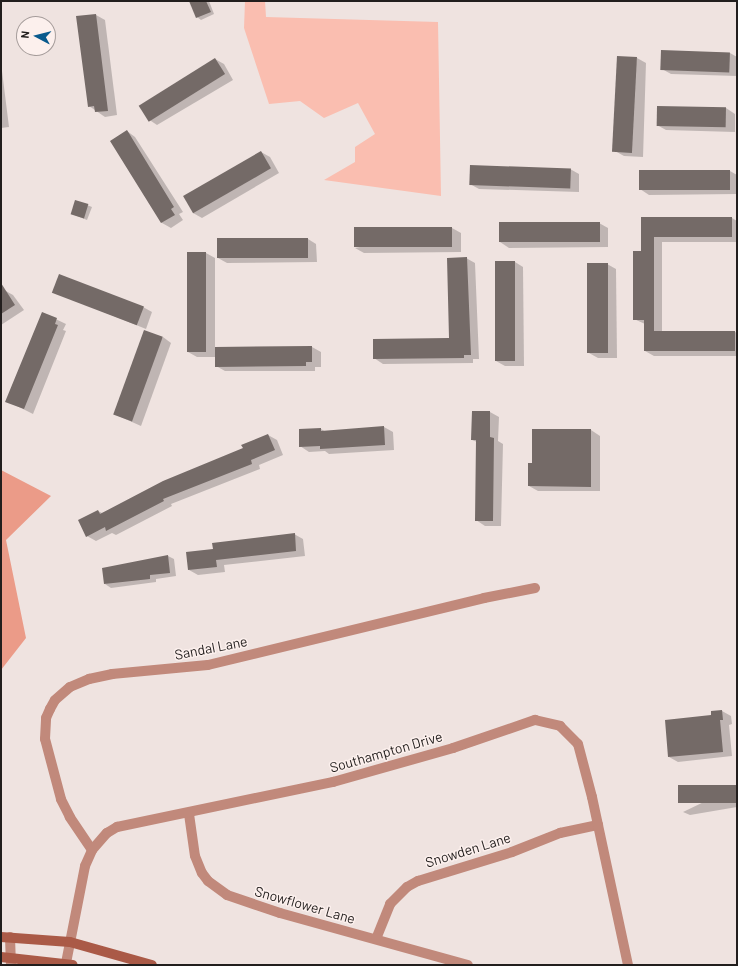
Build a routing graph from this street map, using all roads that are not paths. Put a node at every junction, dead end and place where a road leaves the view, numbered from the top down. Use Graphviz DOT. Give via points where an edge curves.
graph roads {
  1 [pos="535,588"];
  2 [pos="189,814"];
  3 [pos="598,825"];
  4 [pos="92,850"];
  5 [pos="6,937"];
  6 [pos="376,939"];
  7 [pos="70,942"];
  8 [pos="7,959"];
  9 [pos="70,964"];
  10 [pos="152,965"];
  11 [pos="468,965"];
  12 [pos="628,965"];
  1 -- 4 [label="street, Sandal Lane" via="208,665 112,674 89,679 70,687 55,700 50,709 46,718 45,739 62,799 70,817"];
  2 -- 3 [label="street, Southampton Drive" via="343,779 453,748 535,720 560,726 578,744"];
  2 -- 4 [label="street, Southampton Drive" via="117,827 107,832"];
  2 -- 6 [label="street, Snowflower Lane" via="198,864 208,881 217,889 259,907"];
  3 -- 6 [label="street, Snowden Lane" via="560,833 505,855 418,881 407,887 390,904"];
  3 -- 12 [label="street, Southampton Drive"];
  4 -- 7 [label="street, Southampton Drive" via="85,866"];
  5 -- 7 [label="street"];
  5 -- 8 [label="street"];
  6 -- 11 [label="street, Snowflower Lane"];
  7 -- 9 [label="street, Southampton Drive"];
  7 -- 10 [label="street"];
  8 -- 9 [label="street"];
}
